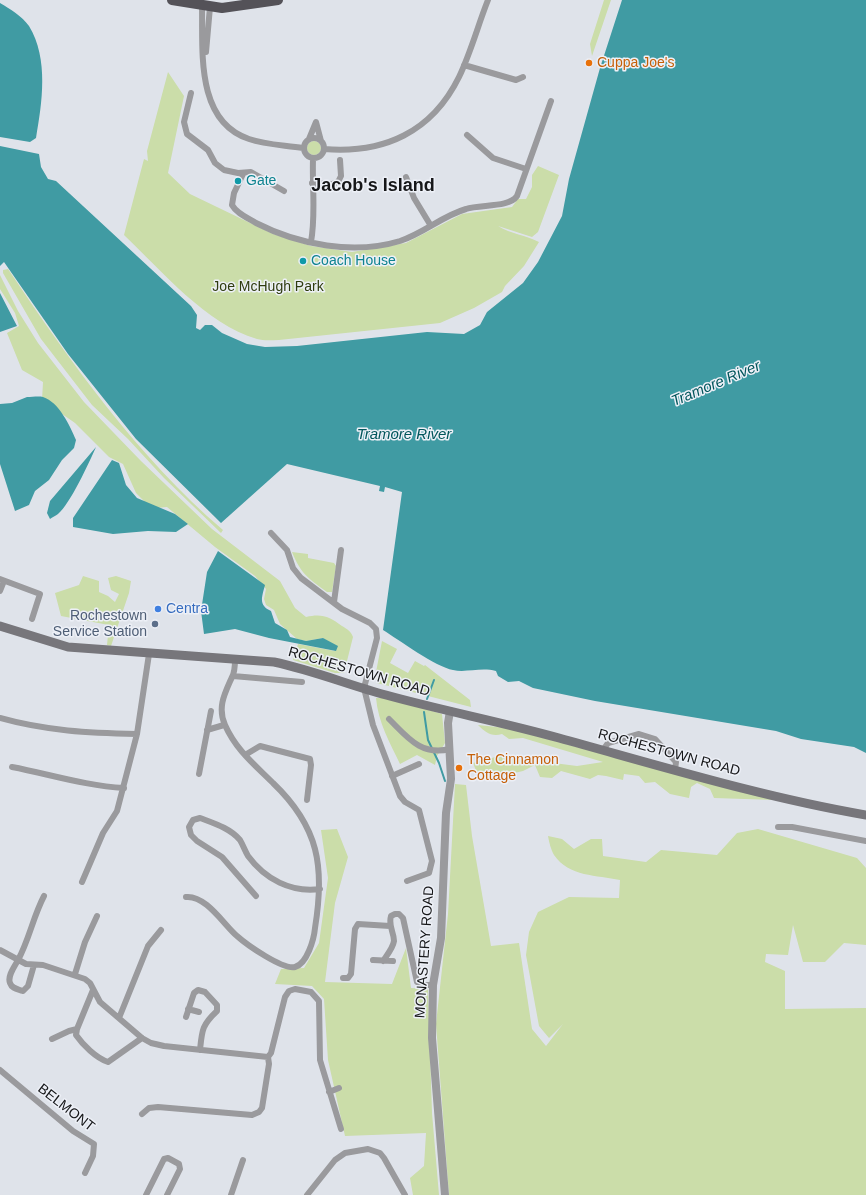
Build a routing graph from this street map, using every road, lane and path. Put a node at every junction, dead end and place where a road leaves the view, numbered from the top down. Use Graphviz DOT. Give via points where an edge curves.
graph roads {
  1 [pos="172,0"];
  2 [pos="278,0"];
  3 [pos="488,0"];
  4 [pos="206,3"];
  5 [pos="464,65"];
  6 [pos="523,77"];
  7 [pos="191,93"];
  8 [pos="551,101"];
  9 [pos="467,135"];
  10 [pos="309,139"];
  11 [pos="321,140"];
  12 [pos="303,148"];
  13 [pos="324,149"];
  14 [pos="313,159"];
  15 [pos="340,160"];
  16 [pos="526,170"];
  17 [pos="243,174"];
  18 [pos="406,178"];
  19 [pos="312,183"];
  20 [pos="284,191"];
  21 [pos="431,226"];
  22 [pos="311,242"];
  23 [pos="272,533"];
  24 [pos="341,550"];
  25 [pos="2,580"];
  26 [pos="0,591"];
  27 [pos="334,602"];
  28 [pos="32,619"];
  29 [pos="0,626"];
  30 [pos="149,654"];
  31 [pos="235,659"];
  32 [pos="233,676"];
  33 [pos="302,682"];
  34 [pos="364,688"];
  35 [pos="211,711"];
  36 [pos="450,711"];
  37 [pos="0,718"];
  38 [pos="389,719"];
  39 [pos="224,725"];
  40 [pos="207,730"];
  41 [pos="137,734"];
  42 [pos="450,750"];
  43 [pos="603,750"];
  44 [pos="245,755"];
  45 [pos="419,764"];
  46 [pos="12,767"];
  47 [pos="675,770"];
  48 [pos="199,774"];
  49 [pos="392,776"];
  50 [pos="124,788"];
  51 [pos="307,800"];
  52 [pos="865,815"];
  53 [pos="778,827"];
  54 [pos="866,841"];
  55 [pos="407,881"];
  56 [pos="82,882"];
  57 [pos="320,889"];
  58 [pos="44,896"];
  59 [pos="256,896"];
  60 [pos="186,898"];
  61 [pos="97,916"];
  62 [pos="390,926"];
  63 [pos="161,930"];
  64 [pos="0,950"];
  65 [pos="18,960"];
  66 [pos="373,960"];
  67 [pos="383,961"];
  68 [pos="393,961"];
  69 [pos="34,965"];
  70 [pos="75,974"];
  71 [pos="343,978"];
  72 [pos="433,985"];
  73 [pos="93,990"];
  74 [pos="188,1009"];
  75 [pos="199,1012"];
  76 [pos="186,1017"];
  77 [pos="120,1018"];
  78 [pos="77,1029"];
  79 [pos="142,1038"];
  80 [pos="52,1039"];
  81 [pos="200,1050"];
  82 [pos="268,1056"];
  83 [pos="0,1070"];
  84 [pos="339,1088"];
  85 [pos="329,1092"];
  86 [pos="142,1114"];
  87 [pos="341,1129"];
  88 [pos="243,1160"];
  89 [pos="85,1173"];
  90 [pos="168,1194"];
  91 [pos="146,1195"];
  92 [pos="231,1195"];
  93 [pos="307,1195"];
  94 [pos="405,1195"];
  95 [pos="445,1195"];
  1 -- 4 [label="highway"];
  2 -- 4 [label="highway" via="222,8"];
  3 -- 5 [label="street"];
  4 -- 12 [label="street" via="204,71 211,103 219,116 243,136 256,141"];
  5 -- 6 [label="street" via="516,80"];
  5 -- 13 [label="street" via="444,101 426,121 412,131 380,145 351,150"];
  7 -- 17 [label="street" via="184,122 186,134 208,150 220,166"];
  8 -- 16 [label="street"];
  9 -- 16 [label="street" via="493,158"];
  10 -- 11 [label="street"];
  10 -- 11 [label="street" via="316,122"];
  10 -- 12 [label="street"];
  11 -- 13 [label="street"];
  12 -- 14 [label="street" via="305,154"];
  13 -- 14 [label="street" via="322,155"];
  14 -- 19 [label="street"];
  15 -- 19 [label="street" via="341,176 338,182"];
  16 -- 21 [label="street" via="517,196 510,202 464,209"];
  17 -- 20 [label="street" via="254,173"];
  17 -- 22 [label="street" via="232,205 239,212 270,229"];
  18 -- 21 [label="street" via="414,198"];
  19 -- 22 [label="street" via="315,218"];
  21 -- 22 [label="street" via="413,236 378,246 341,247"];
  23 -- 27 [label="street" via="287,550 297,573"];
  24 -- 27 [label="street"];
  25 -- 26 [label="street"];
  25 -- 28 [label="street" via="40,594"];
  27 -- 34 [label="street" via="342,610 373,626 377,631"];
  29 -- 30 [label="main road, ROCHESTOWN ROAD" via="68,647"];
  30 -- 31 [label="main road, ROCHESTOWN ROAD"];
  30 -- 41 [label="street"];
  31 -- 32 [label="street"];
  31 -- 34 [label="main road, ROCHESTOWN ROAD" via="298,667"];
  32 -- 33 [label="street"];
  32 -- 39 [label="street" via="222,698"];
  34 -- 36 [label="main road, ROCHESTOWN ROAD"];
  34 -- 49 [label="street" via="373,725"];
  35 -- 40 [label="street"];
  36 -- 42 [label="street, MONASTERY ROAD"];
  36 -- 43 [label="main road, ROCHESTOWN ROAD"];
  37 -- 41 [label="street" via="42,729 66,732"];
  38 -- 42 [label="street" via="412,743 438,752"];
  39 -- 40 [label="street"];
  39 -- 44 [label="street"];
  40 -- 48 [label="street"];
  41 -- 50 [label="street"];
  42 -- 72 [label="street, MONASTERY ROAD" via="451,779 446,814 441,938"];
  43 -- 47 [label="main road, ROCHESTOWN ROAD"];
  43 -- 47 [label="street" via="608,743 639,734 655,739 676,762"];
  44 -- 51 [label="street" via="260,746 310,759"];
  44 -- 57 [label="street" via="299,811 309,830 318,859"];
  45 -- 49 [label="street"];
  46 -- 50 [label="street" via="98,786"];
  47 -- 52 [label="main road, ROCHESTOWN ROAD"];
  49 -- 55 [label="street" via="400,796 419,810 432,861 429,873"];
  50 -- 56 [label="street" via="117,811 103,833"];
  53 -- 54 [label="street" via="792,827"];
  57 -- 59 [label="street" via="305,890 281,884 256,866 240,840 227,830 200,818 193,820 189,827 191,835 222,857"];
  57 -- 60 [label="street" via="313,941 302,962 295,967 284,967 237,936 201,901"];
  58 -- 65 [label="street"];
  61 -- 70 [label="street"];
  62 -- 67 [label="street" via="393,946"];
  62 -- 71 [label="street" via="358,924 355,929 352,974 348,978"];
  62 -- 72 [label="street" via="391,916 399,914 403,918 417,982 422,985"];
  63 -- 77 [label="street" via="148,946"];
  64 -- 65 [label="street"];
  65 -- 69 [label="street"];
  65 -- 69 [label="street" via="10,976 10,984 14,989 23,991 28,986"];
  66 -- 67 [label="street"];
  67 -- 68 [label="street"];
  69 -- 70 [label="street"];
  70 -- 73 [label="street" via="85,979"];
  72 -- 95 [label="street, MONASTERY ROAD" via="432,1038"];
  73 -- 77 [label="street" via="100,1002"];
  73 -- 78 [label="street"];
  74 -- 75 [label="street"];
  74 -- 76 [label="street"];
  74 -- 81 [label="street" via="194,993 198,990 204,992 217,1005 217,1011 202,1029"];
  77 -- 79 [label="street"];
  78 -- 79 [label="street" via="76,1035 80,1042 108,1062"];
  78 -- 80 [label="street"];
  79 -- 81 [label="street" via="164,1046"];
  81 -- 82 [label="street"];
  82 -- 85 [label="street" via="287,994 295,989 311,992 318,1001 320,1060"];
  82 -- 86 [label="street" via="262,1108 252,1115 158,1107 149,1108"];
  83 -- 89 [label="street, BELMONT" via="73,1131 94,1144 93,1156"];
  84 -- 85 [label="street"];
  85 -- 87 [label="street"];
  88 -- 92 [label="street"];
  90 -- 91 [label="street" via="180,1169 179,1164 168,1158 164,1160"];
  93 -- 94 [label="street" via="340,1156 368,1149 380,1153"];
}
